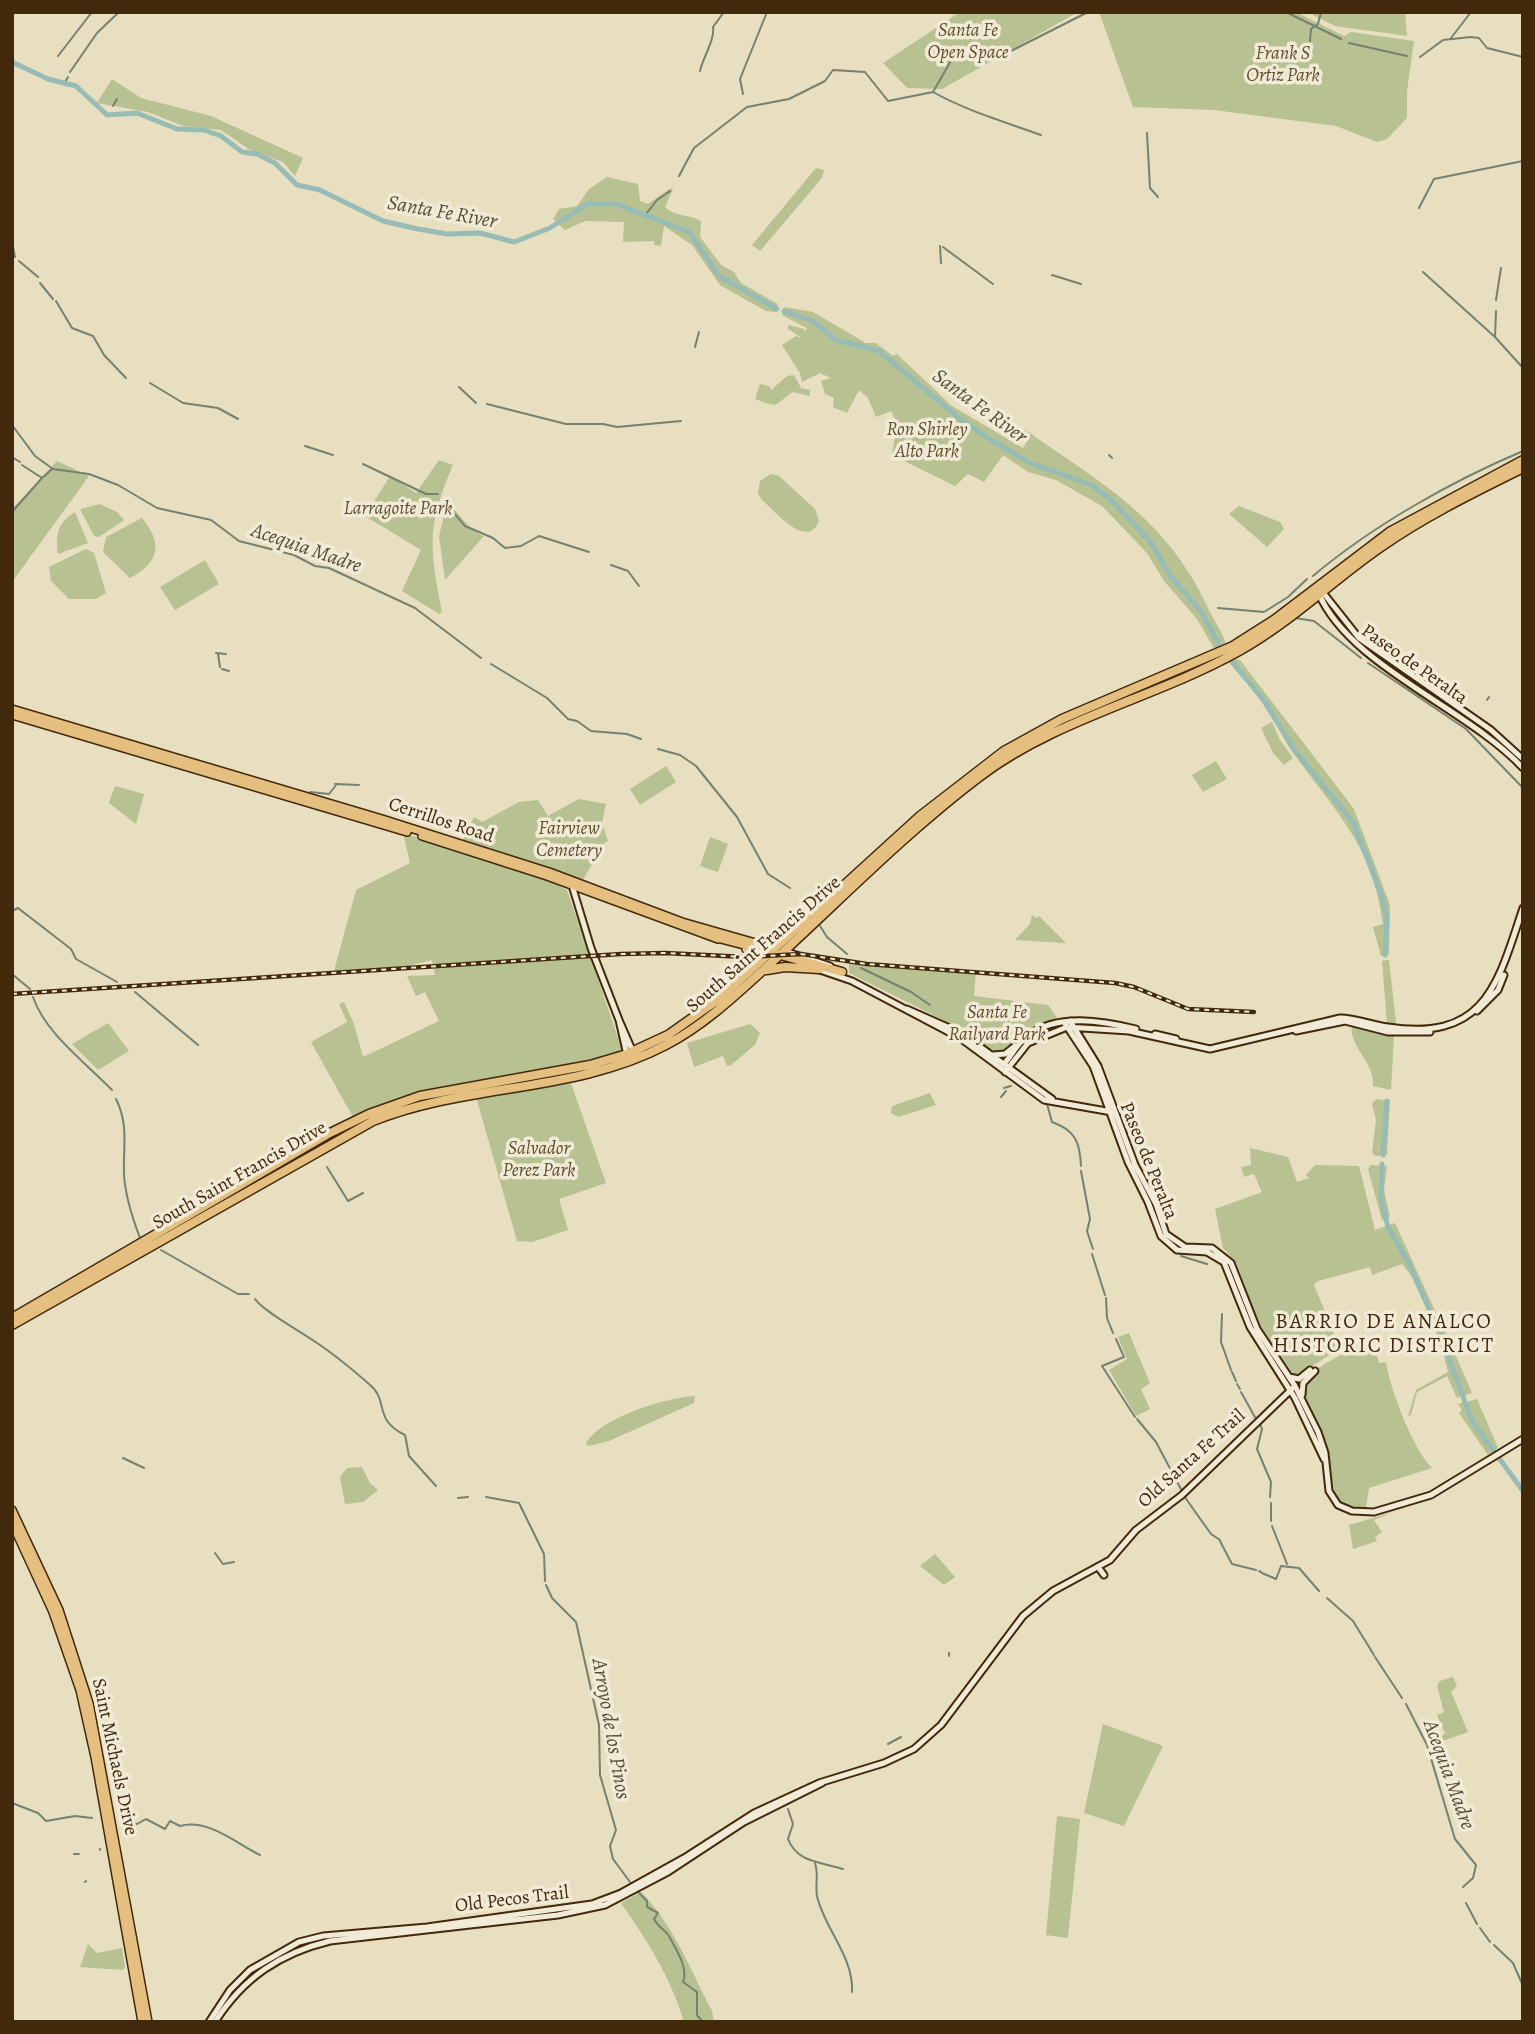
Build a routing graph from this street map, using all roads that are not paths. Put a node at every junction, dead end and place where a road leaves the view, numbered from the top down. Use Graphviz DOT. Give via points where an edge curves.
graph roads {
  1 [pos="1523,460"];
  2 [pos="1523,468"];
  3 [pos="1319,591"];
  4 [pos="1239,647"];
  5 [pos="12,712"];
  6 [pos="1521,757"];
  7 [pos="1523,768"];
  8 [pos="571,883"];
  9 [pos="623,904"];
  10 [pos="1523,908"];
  11 [pos="1523,919"];
  12 [pos="715,937"];
  13 [pos="795,941"];
  14 [pos="775,952"];
  15 [pos="801,955"];
  16 [pos="819,970"];
  17 [pos="842,972"];
  18 [pos="753,980"];
  19 [pos="852,981"];
  20 [pos="904,1009"];
  21 [pos="1349,1018"];
  22 [pos="1322,1021"];
  23 [pos="1069,1024"];
  24 [pos="1329,1024"];
  25 [pos="1304,1029"];
  26 [pos="1293,1030"];
  27 [pos="1391,1030"];
  28 [pos="1028,1035"];
  29 [pos="1211,1046"];
  30 [pos="990,1054"];
  31 [pos="631,1057"];
  32 [pos="1006,1068"];
  33 [pos="1097,1077"];
  34 [pos="1099,1110"];
  35 [pos="1114,1113"];
  36 [pos="1125,1150"];
  37 [pos="1135,1165"];
  38 [pos="1139,1178"];
  39 [pos="1150,1198"];
  40 [pos="1220,1248"];
  41 [pos="1235,1272"];
  42 [pos="45,1298"];
  43 [pos="12,1311"];
  44 [pos="14,1322"];
  45 [pos="1252,1331"];
  46 [pos="1262,1336"];
  47 [pos="1288,1376"];
  48 [pos="1292,1388"];
  49 [pos="1312,1420"];
  50 [pos="1523,1439"];
  51 [pos="1325,1462"];
  52 [pos="12,1510"];
  53 [pos="12,1523"];
  54 [pos="1112,1558"];
  55 [pos="1098,1567"];
  56 [pos="1104,1576"];
  57 [pos="822,1783"];
  58 [pos="104,1792"];
  59 [pos="112,1837"];
  60 [pos="142,2022"];
  61 [pos="148,2022"];
  62 [pos="209,2022"];
  63 [pos="215,2022"];
  1 -- 3 [label="highway" via="1402,525"];
  2 -- 3 [label="highway" via="1403,532"];
  3 -- 4 [label="highway"];
  3 -- 6 [label="main road, Paseo de Peralta" via="1359,638 1491,730"];
  3 -- 7 [label="main road, Paseo de Peralta" via="1351,641 1483,732"];
  4 -- 13 [label="highway, South Saint Francis Drive" via="1199,671 1051,734 993,766"];
  4 -- 14 [label="highway, South Saint Francis Drive" via="1062,719 1004,751 951,789"];
  5 -- 8 [label="main road, Cerrillos Road" via="365,813"];
  8 -- 9 [label="main road, Cerrillos Road"];
  8 -- 31 [label="main road"];
  9 -- 12 [label="main road, Cerrillos Road"];
  9 -- 14 [label="main road, Cerrillos Road"];
  10 -- 27 [label="main road" via="1499,978 1484,1001 1444,1025"];
  11 -- 27 [label="main road" via="1500,987 1487,1003 1446,1028 1423,1033"];
  12 -- 14 [label="highway"];
  13 -- 14 [label="highway, South Saint Francis Drive"];
  13 -- 15 [label="highway" via="793,947"];
  14 -- 15 [label="main road, Cerrillos Road"];
  14 -- 16 [label="main road, Cerrillos Road"];
  14 -- 17 [label="highway"];
  14 -- 18 [label="highway, South Saint Francis Drive"];
  14 -- 31 [label="highway, South Saint Francis Drive" via="702,1013"];
  15 -- 17 [label="main road, Cerrillos Road"];
  16 -- 18 [label="highway" via="774,967"];
  16 -- 19 [label="main road, Cerrillos Road"];
  17 -- 19 [label="main road, Cerrillos Road"];
  18 -- 31 [label="highway, South Saint Francis Drive" via="696,1027"];
  19 -- 20 [label="main road, Cerrillos Road"];
  20 -- 30 [label="main road, Cerrillos Road" via="952,1027"];
  20 -- 32 [label="main road, Cerrillos Road"];
  21 -- 22 [label="main road"];
  21 -- 24 [label="main road"];
  21 -- 27 [label="main road"];
  22 -- 25 [label="main road"];
  22 -- 26 [label="main road"];
  23 -- 28 [label="main road"];
  23 -- 29 [label="main road" via="1122,1026"];
  23 -- 29 [label="main road" via="1129,1031 1192,1047"];
  23 -- 32 [label="main road" via="1034,1039"];
  23 -- 33 [label="main road, Paseo de Peralta"];
  23 -- 35 [label="main road, Paseo de Peralta" via="1098,1066"];
  24 -- 25 [label="main road"];
  24 -- 27 [label="main road" via="1357,1022"];
  25 -- 26 [label="main road"];
  26 -- 29 [label="main road"];
  28 -- 30 [label="main road" via="1005,1054"];
  28 -- 32 [label="main road"];
  30 -- 32 [label="main road, Cerrillos Road"];
  31 -- 42 [label="highway, South Saint Francis Drive" via="434,1092 369,1114"];
  31 -- 44 [label="highway, South Saint Francis Drive" via="588,1074 436,1100 373,1121"];
  32 -- 34 [label="main road, Cerrillos Road" via="1055,1101"];
  33 -- 34 [label="main road" via="1105,1104"];
  33 -- 35 [label="main road, Paseo de Peralta"];
  34 -- 35 [label="main road, Cerrillos Road"];
  35 -- 36 [label="main road, Paseo de Peralta"];
  35 -- 37 [label="main road, Paseo de Peralta"];
  36 -- 37 [label="main road"];
  36 -- 38 [label="main road, Paseo de Peralta"];
  37 -- 38 [label="main road, Paseo de Peralta"];
  38 -- 39 [label="main road, Paseo de Peralta"];
  39 -- 41 [label="main road, Paseo de Peralta" via="1168,1236 1179,1245 1219,1251"];
  39 -- 45 [label="main road, Paseo de Peralta" via="1161,1236 1169,1245 1184,1252 1207,1252 1224,1262"];
  40 -- 41 [label="main road" via="1233,1261"];
  41 -- 46 [label="main road, Paseo de Peralta"];
  42 -- 43 [label="highway"];
  42 -- 44 [label="highway, South Saint Francis Drive"];
  45 -- 46 [label="main road"];
  45 -- 48 [label="main road, Paseo de Peralta"];
  46 -- 47 [label="main road, Paseo de Peralta"];
  47 -- 48 [label="main road, Paseo de Peralta"];
  47 -- 49 [label="main road" via="1297,1379 1313,1370 1301,1390"];
  48 -- 49 [label="main road, Paseo de Peralta"];
  48 -- 51 [label="main road, Paseo de Peralta"];
  48 -- 54 [label="main road, Old Santa Fe Trail" via="1182,1495 1136,1530"];
  49 -- 51 [label="main road, Paseo de Peralta"];
  50 -- 51 [label="main road, Paseo de Peralta" via="1433,1494 1370,1513 1336,1503 1329,1491"];
  52 -- 58 [label="main road, Saint Michaels Drive" via="51,1590 76,1656 93,1720"];
  53 -- 58 [label="main road, Saint Michaels Drive" via="63,1637"];
  54 -- 55 [label="main road, Old Pecos Trail"];
  55 -- 56 [label="main road"];
  55 -- 57 [label="main road, Old Pecos Trail" via="1049,1593 1019,1619 931,1736 884,1763"];
  57 -- 62 [label="main road, Old Pecos Trail" via="742,1818 684,1858 593,1904 299,1942 250,1970"];
  57 -- 63 [label="main road, Old Pecos Trail" via="744,1822 668,1872 605,1905 547,1917 330,1941 295,1950 246,1982"];
  58 -- 59 [label="main road, Saint Michaels Drive"];
  59 -- 60 [label="main road, Saint Michaels Drive"];
  59 -- 61 [label="main road"];
}
